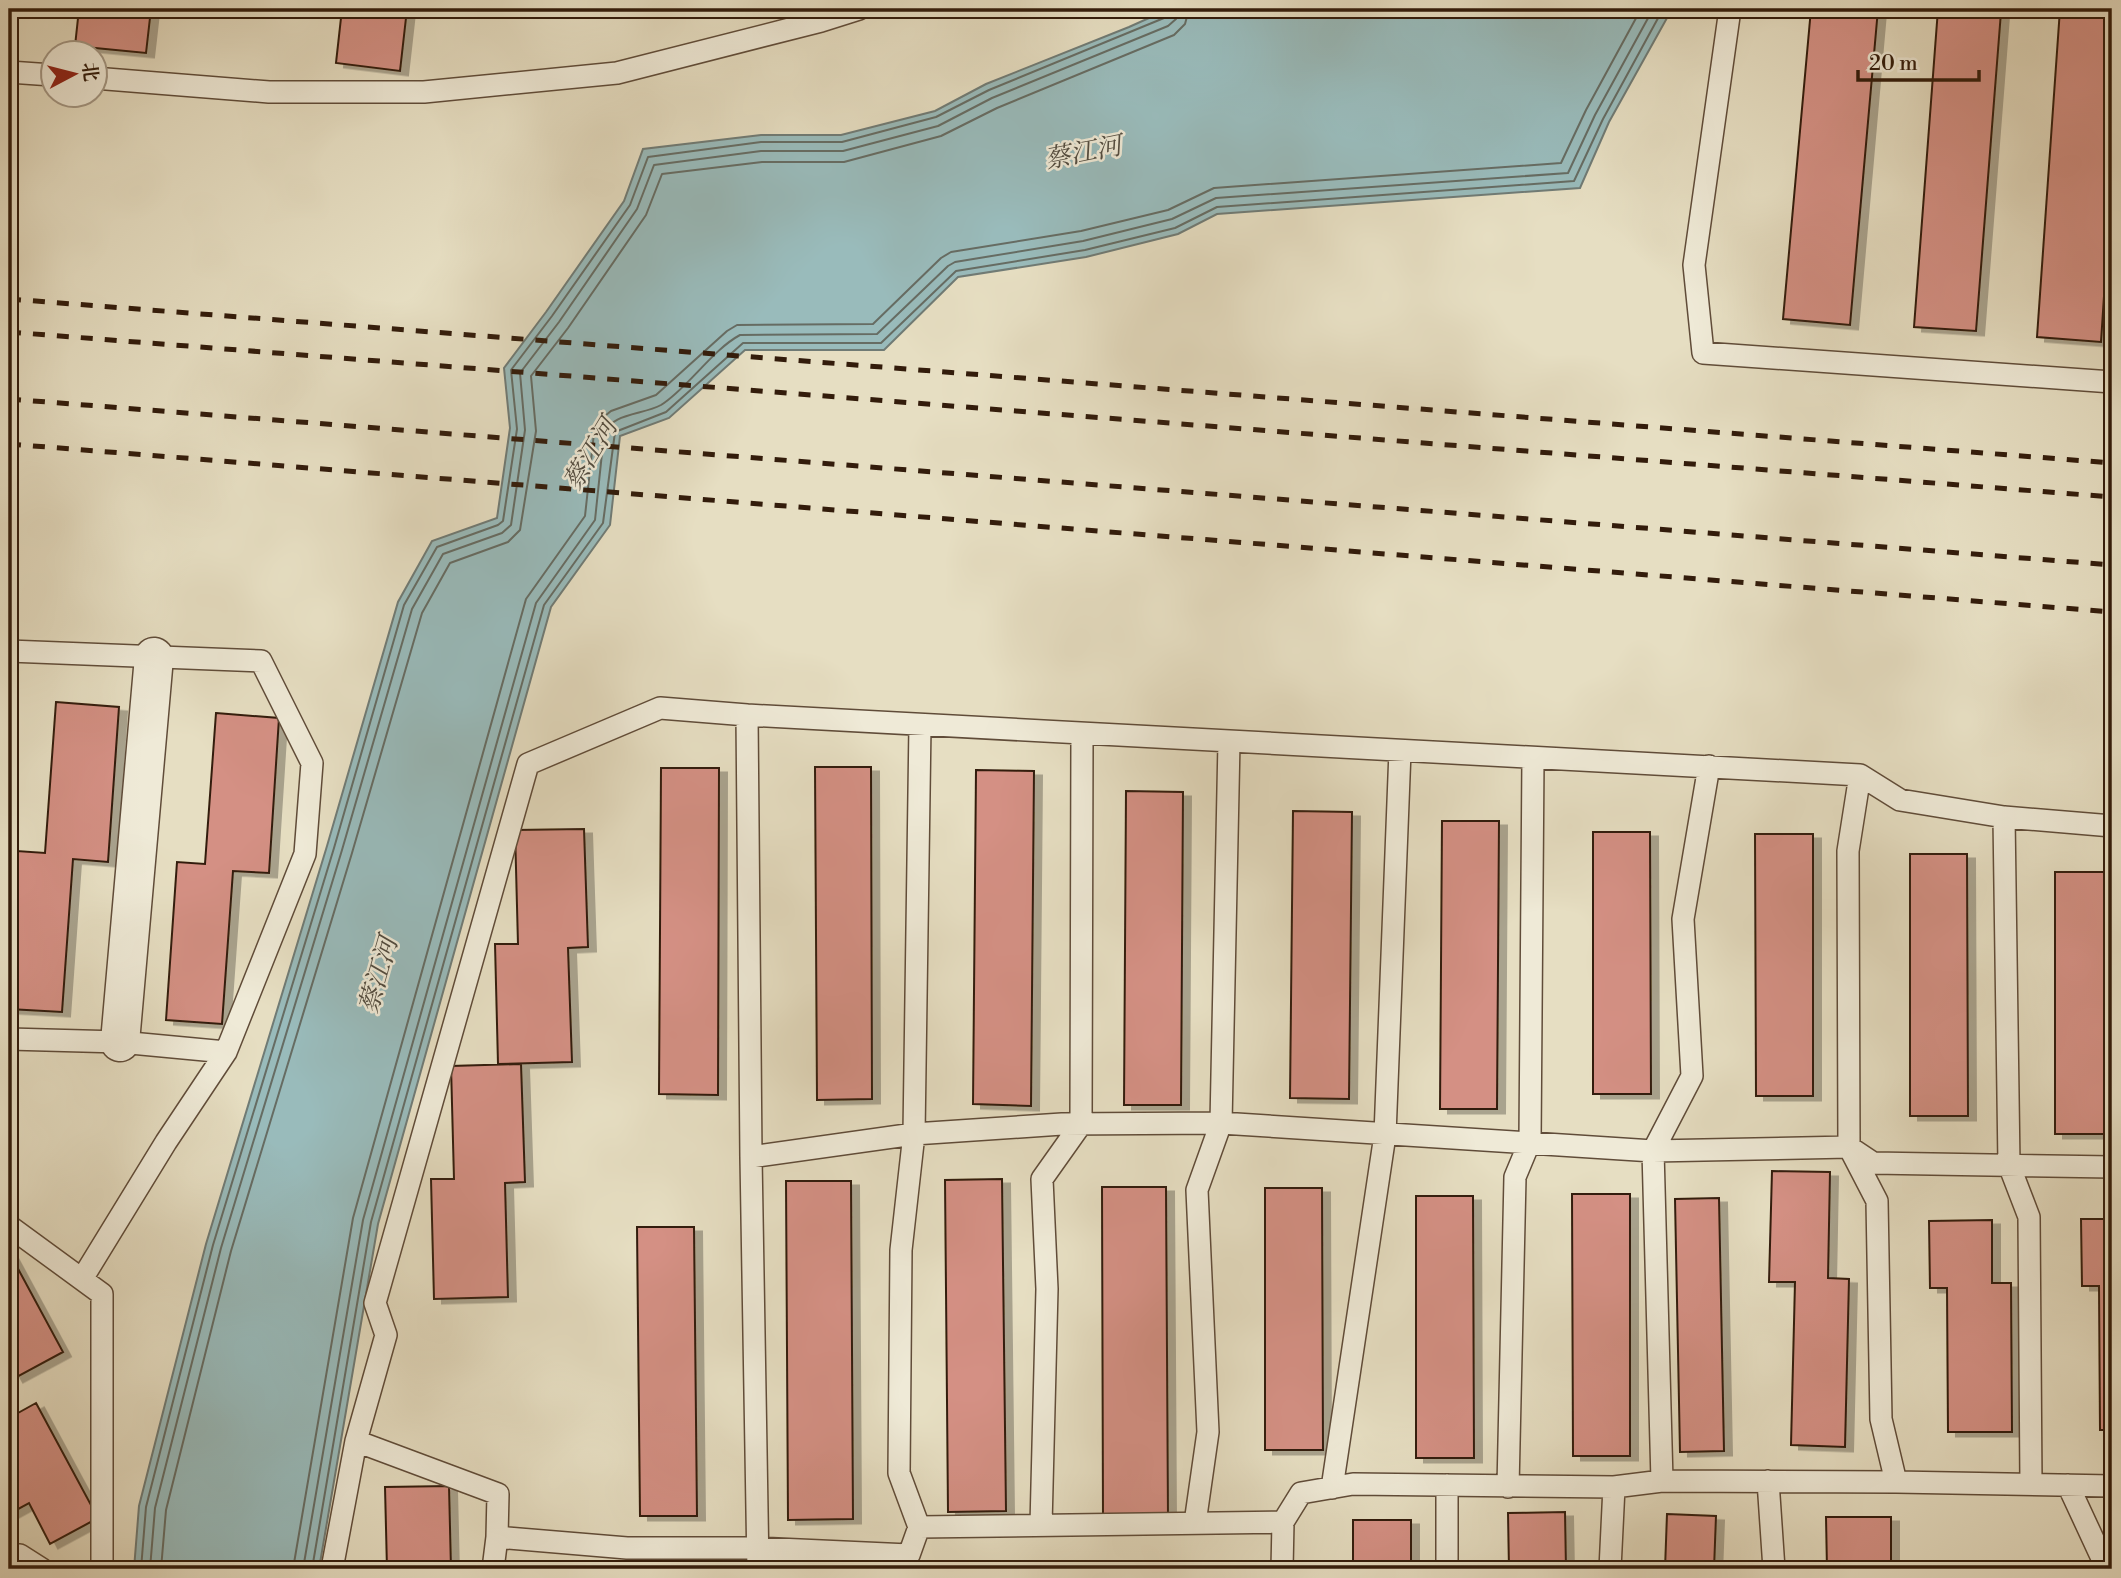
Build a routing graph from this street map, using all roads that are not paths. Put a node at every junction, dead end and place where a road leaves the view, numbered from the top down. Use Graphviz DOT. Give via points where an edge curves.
graph roads {
  1 [pos="859,9"];
  2 [pos="1730,9"];
  3 [pos="9,72"];
  4 [pos="38,74"];
  5 [pos="108,79"];
  6 [pos="2112,382"];
  7 [pos="9,650"];
  8 [pos="154,657"];
  9 [pos="747,715"];
  10 [pos="920,725"];
  11 [pos="1082,734"];
  12 [pos="1229,742"];
  13 [pos="1401,751"];
  14 [pos="1533,758"];
  15 [pos="1709,766"];
  16 [pos="1860,775"];
  17 [pos="2004,817"];
  18 [pos="2112,825"];
  19 [pos="9,1039"];
  20 [pos="120,1042"];
  21 [pos="226,1052"];
  22 [pos="1221,1123"];
  23 [pos="1081,1124"];
  24 [pos="914,1134"];
  25 [pos="1385,1135"];
  26 [pos="1530,1141"];
  27 [pos="1849,1147"];
  28 [pos="1653,1151"];
  29 [pos="751,1157"];
  30 [pos="2009,1165"];
  31 [pos="2112,1167"];
  32 [pos="9,1226"];
  33 [pos="82,1279"];
  34 [pos="356,1441"];
  35 [pos="1662,1481"];
  36 [pos="1768,1481"];
  37 [pos="1896,1482"];
  38 [pos="2031,1484"];
  39 [pos="1447,1485"];
  40 [pos="2068,1485"];
  41 [pos="2112,1486"];
  42 [pos="1508,1487"];
  43 [pos="1614,1487"];
  44 [pos="1332,1488"];
  45 [pos="1283,1522"];
  46 [pos="1195,1523"];
  47 [pos="1041,1525"];
  48 [pos="919,1527"];
  49 [pos="497,1537"];
  50 [pos="9,1555"];
  51 [pos="757,1559"];
  52 [pos="42,1569"];
  53 [pos="102,1569"];
  54 [pos="332,1569"];
  55 [pos="493,1569"];
  56 [pos="1282,1569"];
  57 [pos="1447,1569"];
  58 [pos="1610,1569"];
  59 [pos="1774,1569"];
  60 [pos="2107,1569"];
  1 -- 5 [label="lane" via="617,73 424,92 269,92"];
  2 -- 6 [label="lane" via="1694,265 1703,353"];
  3 -- 4 [label="lane"];
  7 -- 8 [label="lane"];
  8 -- 20 [label="street"];
  8 -- 21 [label="lane" via="261,661 312,763 305,854"];
  9 -- 10 [label="lane"];
  9 -- 29 [label="lane"];
  9 -- 34 [label="lane" via="660,708 528,764 375,1303 386,1335"];
  10 -- 11 [label="lane"];
  10 -- 24 [label="lane"];
  11 -- 12 [label="lane"];
  11 -- 23 [label="lane"];
  12 -- 13 [label="lane"];
  12 -- 22 [label="lane"];
  13 -- 14 [label="lane"];
  13 -- 25 [label="lane"];
  14 -- 15 [label="lane"];
  14 -- 26 [label="lane"];
  15 -- 16 [label="lane"];
  15 -- 28 [label="lane" via="1683,919 1692,1076"];
  16 -- 17 [label="lane" via="1900,800"];
  16 -- 27 [label="lane" via="1848,851"];
  17 -- 18 [label="lane"];
  17 -- 30 [label="lane"];
  19 -- 20 [label="lane"];
  20 -- 21 [label="lane"];
  21 -- 33 [label="lane"];
  22 -- 23 [label="lane"];
  22 -- 25 [label="lane"];
  22 -- 46 [label="lane" via="1197,1190 1208,1432"];
  23 -- 24 [label="lane"];
  23 -- 47 [label="lane" via="1042,1180 1047,1289"];
  24 -- 29 [label="lane"];
  24 -- 48 [label="lane" via="901,1250 899,1473"];
  25 -- 26 [label="lane"];
  25 -- 44 [label="lane"];
  26 -- 28 [label="lane"];
  26 -- 42 [label="lane" via="1514,1177"];
  27 -- 28 [label="lane"];
  27 -- 30 [label="lane" via="1873,1163"];
  27 -- 37 [label="lane" via="1877,1201 1881,1419"];
  28 -- 35 [label="lane"];
  29 -- 51 [label="lane"];
  30 -- 31 [label="lane"];
  30 -- 38 [label="lane" via="2029,1217"];
  32 -- 33 [label="lane"];
  33 -- 53 [label="lane" via="102,1294"];
  34 -- 49 [label="lane" via="498,1494"];
  34 -- 54 [label="lane"];
  35 -- 36 [label="lane"];
  35 -- 43 [label="lane"];
  36 -- 37 [label="lane"];
  36 -- 59 [label="lane"];
  37 -- 38 [label="lane"];
  38 -- 40 [label="lane"];
  39 -- 42 [label="lane"];
  39 -- 44 [label="lane"];
  39 -- 57 [label="lane"];
  40 -- 41 [label="lane"];
  40 -- 60 [label="lane"];
  42 -- 43 [label="lane"];
  43 -- 58 [label="lane"];
  44 -- 45 [label="lane" via="1301,1493"];
  45 -- 46 [label="lane"];
  45 -- 56 [label="lane"];
  46 -- 47 [label="lane"];
  47 -- 48 [label="lane"];
  48 -- 51 [label="lane" via="909,1555"];
  49 -- 51 [label="lane"];
  49 -- 55 [label="lane"];
  50 -- 52 [label="lane" via="20,1555"];
}
